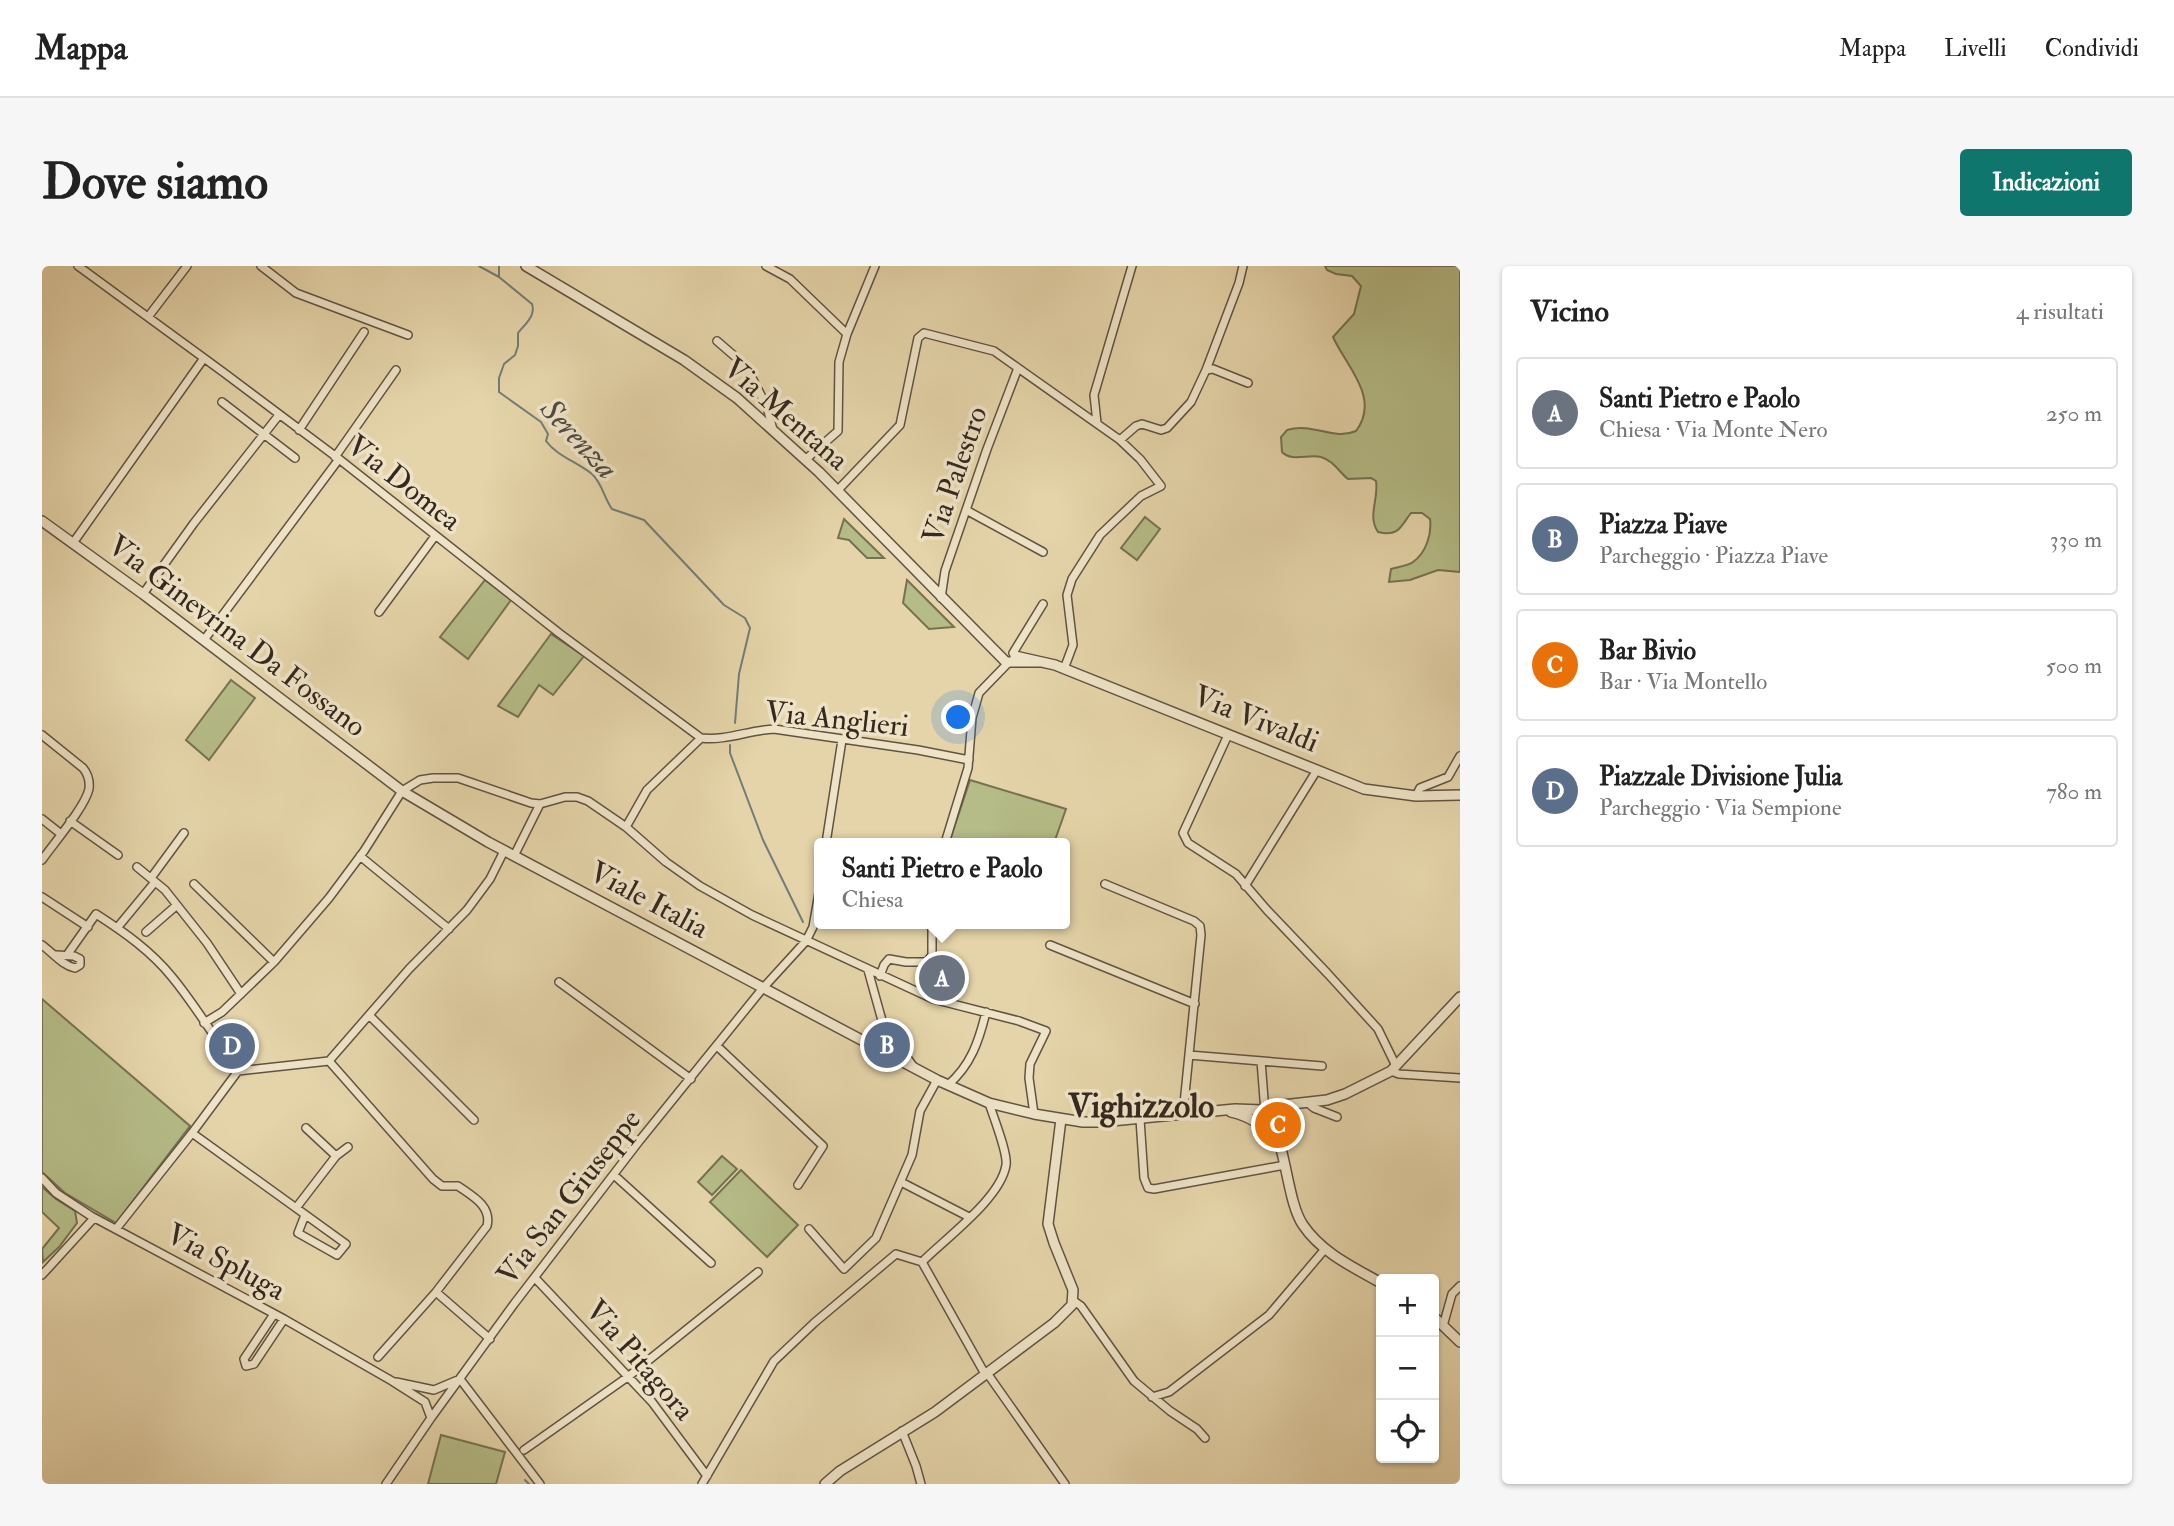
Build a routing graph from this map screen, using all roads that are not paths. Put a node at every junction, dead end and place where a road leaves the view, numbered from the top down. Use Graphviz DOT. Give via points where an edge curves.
graph roads {
  1 [pos="78,266"];
  2 [pos="187,266"];
  3 [pos="261,266"];
  4 [pos="526,266"];
  5 [pos="766,266"];
  6 [pos="875,266"];
  7 [pos="1132,266"];
  8 [pos="1243,266"];
  9 [pos="148,317"];
  10 [pos="364,332"];
  11 [pos="847,334"];
  12 [pos="408,335"];
  13 [pos="717,341"];
  14 [pos="204,358"];
  15 [pos="1018,368"];
  16 [pos="396,370"];
  17 [pos="1206,370"];
  18 [pos="1248,383"];
  19 [pos="222,402"];
  20 [pos="279,415"];
  21 [pos="1097,423"];
  22 [pos="299,430"];
  23 [pos="773,430"];
  24 [pos="265,433"];
  25 [pos="1120,440"];
  26 [pos="295,458"];
  27 [pos="337,458"];
  28 [pos="805,460"];
  29 [pos="837,491"];
  30 [pos="966,510"];
  31 [pos="42,521"];
  32 [pos="435,536"];
  33 [pos="73,543"];
  34 [pos="1043,551"];
  35 [pos="143,594"];
  36 [pos="941,598"];
  37 [pos="1043,604"];
  38 [pos="379,612"];
  39 [pos="204,640"];
  40 [pos="1010,658"];
  41 [pos="1064,669"];
  42 [pos="42,735"];
  43 [pos="1228,735"];
  44 [pos="701,738"];
  45 [pos="842,740"];
  46 [pos="1460,756"];
  47 [pos="968,760"];
  48 [pos="1317,771"];
  49 [pos="402,791"];
  50 [pos="1460,795"];
  51 [pos="1416,796"];
  52 [pos="540,804"];
  53 [pos="42,819"];
  54 [pos="71,821"];
  55 [pos="626,827"];
  56 [pos="184,833"];
  57 [pos="61,834"];
  58 [pos="828,838"];
  59 [pos="947,838"];
  60 [pos="504,851"];
  61 [pos="118,855"];
  62 [pos="360,856"];
  63 [pos="514,856"];
  64 [pos="42,860"];
  65 [pos="137,867"];
  66 [pos="153,880"];
  67 [pos="194,884"];
  68 [pos="1105,884"];
  69 [pos="1244,886"];
  70 [pos="42,897"];
  71 [pos="177,905"];
  72 [pos="814,921"];
  73 [pos="88,927"];
  74 [pos="117,928"];
  75 [pos="449,929"];
  76 [pos="932,929"];
  77 [pos="146,932"];
  78 [pos="806,941"];
  79 [pos="42,945"];
  80 [pos="1050,945"];
  81 [pos="56,955"];
  82 [pos="67,955"];
  83 [pos="274,962"];
  84 [pos="868,970"];
  85 [pos="880,976"];
  86 [pos="559,982"];
  87 [pos="763,988"];
  88 [pos="240,994"];
  89 [pos="1460,997"];
  90 [pos="1195,1004"];
  91 [pos="986,1012"];
  92 [pos="369,1015"];
  93 [pos="204,1023"];
  94 [pos="717,1046"];
  95 [pos="1189,1055"];
  96 [pos="329,1061"];
  97 [pos="1261,1061"];
  98 [pos="1322,1066"];
  99 [pos="915,1068"];
  100 [pos="1394,1068"];
  101 [pos="238,1071"];
  102 [pos="1460,1078"];
  103 [pos="691,1079"];
  104 [pos="937,1080"];
  105 [pos="948,1085"];
  106 [pos="989,1103"];
  107 [pos="1308,1103"];
  108 [pos="1265,1110"];
  109 [pos="1222,1111"];
  110 [pos="1034,1114"];
  111 [pos="1183,1114"];
  112 [pos="1337,1117"];
  113 [pos="474,1119"];
  114 [pos="1061,1119"];
  115 [pos="1140,1119"];
  116 [pos="1257,1122"];
  117 [pos="306,1128"];
  118 [pos="192,1133"];
  119 [pos="1278,1141"];
  120 [pos="348,1147"];
  121 [pos="336,1156"];
  122 [pos="1285,1165"];
  123 [pos="614,1175"];
  124 [pos="42,1178"];
  125 [pos="901,1182"];
  126 [pos="798,1185"];
  127 [pos="296,1208"];
  128 [pos="305,1215"];
  129 [pos="969,1217"];
  130 [pos="94,1218"];
  131 [pos="809,1229"];
  132 [pos="116,1230"];
  133 [pos="1325,1249"];
  134 [pos="922,1262"];
  135 [pos="711,1263"];
  136 [pos="758,1272"];
  137 [pos="42,1275"];
  138 [pos="536,1279"];
  139 [pos="1376,1280"];
  140 [pos="1460,1286"];
  141 [pos="436,1292"];
  142 [pos="1074,1301"];
  143 [pos="274,1314"];
  144 [pos="284,1319"];
  145 [pos="1439,1322"];
  146 [pos="1443,1326"];
  147 [pos="490,1339"];
  148 [pos="1460,1342"];
  149 [pos="377,1357"];
  150 [pos="986,1374"];
  151 [pos="629,1376"];
  152 [pos="460,1379"];
  153 [pos="392,1381"];
  154 [pos="434,1390"];
  155 [pos="1152,1397"];
  156 [pos="444,1403"];
  157 [pos="431,1418"];
  158 [pos="902,1431"];
  159 [pos="1205,1438"];
  160 [pos="524,1450"];
  161 [pos="707,1476"];
  162 [pos="386,1484"];
  163 [pos="540,1484"];
  164 [pos="702,1484"];
  165 [pos="825,1484"];
  166 [pos="920,1484"];
  167 [pos="1065,1484"];
  1 -- 9 [label="street, Via Domea"];
  2 -- 9 [label="street"];
  3 -- 12 [label="street" via="296,293"];
  4 -- 23 [label="street, Via Mentana" via="684,360"];
  5 -- 11 [label="street" via="790,279"];
  6 -- 11 [label="street"];
  7 -- 21 [label="street" via="1094,395"];
  8 -- 17 [label="street"];
  9 -- 14 [label="street, Via Domea"];
  10 -- 22 [label="street"];
  11 -- 28 [label="street" via="839,362 838,431"];
  13 -- 23 [label="street" via="746,366"];
  14 -- 20 [label="street, Via Domea"];
  14 -- 33 [label="street"];
  15 -- 21 [label="street"];
  15 -- 29 [label="street" via="994,351 924,333 918,338 900,425"];
  15 -- 30 [label="street, Via Palestro"];
  16 -- 27 [label="street"];
  17 -- 18 [label="street"];
  17 -- 25 [label="street" via="1191,402 1167,428 1142,424"];
  19 -- 24 [label="street"];
  20 -- 22 [label="street, Via Domea"];
  20 -- 24 [label="street"];
  21 -- 25 [label="street"];
  22 -- 27 [label="street, Via Domea"];
  23 -- 28 [label="street, Via Mentana"];
  24 -- 26 [label="street"];
  24 -- 35 [label="street"];
  25 -- 41 [label="street" via="1161,486 1142,496 1100,535 1072,579 1067,595 1073,645"];
  27 -- 32 [label="street, Via Domea"];
  27 -- 39 [label="street"];
  28 -- 29 [label="street, Via Mentana"];
  29 -- 36 [label="street, Via Mentana"];
  30 -- 34 [label="street"];
  30 -- 36 [label="street, Via Palestro" via="945,571"];
  31 -- 33 [label="street, Via Ginevrina Da Fossano"];
  32 -- 38 [label="street"];
  32 -- 44 [label="street, Via Domea"];
  33 -- 35 [label="street, Via Ginevrina Da Fossano"];
  35 -- 39 [label="street, Via Ginevrina Da Fossano"];
  36 -- 40 [label="street, Via Mentana"];
  37 -- 40 [label="street"];
  39 -- 49 [label="street, Via Ginevrina Da Fossano"];
  40 -- 41 [label="street, Via Vivaldi"];
  40 -- 47 [label="street" via="979,693"];
  41 -- 43 [label="street, Via Vivaldi"];
  42 -- 54 [label="street" via="88,774 86,797"];
  43 -- 48 [label="street, Via Vivaldi"];
  43 -- 69 [label="street" via="1183,833 1188,843 1236,874"];
  44 -- 45 [label="street, Via Anglieri" via="774,729"];
  44 -- 55 [label="street" via="647,790"];
  45 -- 47 [label="street, Via Anglieri"];
  45 -- 58 [label="street"];
  46 -- 51 [label="street" via="1448,776 1420,788"];
  47 -- 59 [label="street"];
  48 -- 51 [label="street, Via Vivaldi" via="1364,789"];
  48 -- 69 [label="street"];
  49 -- 52 [label="street" via="420,780 458,778"];
  49 -- 60 [label="street, Viale Italia"];
  49 -- 62 [label="street"];
  50 -- 51 [label="street, Via Vivaldi"];
  52 -- 55 [label="street" via="577,797"];
  52 -- 63 [label="street"];
  53 -- 57 [label="street"];
  54 -- 57 [label="street"];
  54 -- 61 [label="street"];
  55 -- 78 [label="street" via="699,886"];
  56 -- 66 [label="street"];
  57 -- 64 [label="street"];
  60 -- 63 [label="street, Viale Italia"];
  60 -- 75 [label="street" via="482,890"];
  62 -- 75 [label="street"];
  62 -- 83 [label="street"];
  63 -- 87 [label="street, Viale Italia"];
  65 -- 66 [label="street"];
  66 -- 71 [label="street"];
  66 -- 74 [label="street"];
  67 -- 83 [label="street"];
  68 -- 90 [label="street" via="1200,926"];
  69 -- 100 [label="street" via="1378,1029"];
  70 -- 73 [label="street"];
  71 -- 77 [label="street"];
  71 -- 88 [label="street"];
  72 -- 78 [label="street"];
  73 -- 74 [label="street" via="96,914"];
  73 -- 82 [label="street"];
  74 -- 93 [label="street" via="171,976"];
  75 -- 92 [label="street"];
  76 -- 85 [label="street" via="932,955 927,962 889,959"];
  78 -- 84 [label="street"];
  78 -- 87 [label="street, Via San Giuseppe"];
  79 -- 81 [label="street"];
  80 -- 90 [label="street"];
  81 -- 82 [label="street"];
  81 -- 82 [label="street" via="65,965 80,965 80,959"];
  83 -- 88 [label="street"];
  84 -- 85 [label="street"];
  84 -- 99 [label="street" via="883,1024"];
  85 -- 91 [label="street" via="933,999"];
  86 -- 103 [label="street"];
  87 -- 94 [label="street, Via San Giuseppe"];
  87 -- 99 [label="street, Viale Italia"];
  88 -- 93 [label="street"];
  89 -- 100 [label="street, Viale Italia"];
  90 -- 95 [label="street"];
  91 -- 105 [label="street" via="974,1053"];
  91 -- 110 [label="street" via="1046,1031 1030,1064"];
  92 -- 96 [label="street"];
  92 -- 113 [label="street"];
  93 -- 101 [label="street"];
  94 -- 103 [label="street, Via San Giuseppe"];
  94 -- 126 [label="street" via="823,1146"];
  95 -- 97 [label="street"];
  95 -- 111 [label="street"];
  96 -- 101 [label="street"];
  96 -- 141 [label="street" via="433,1179 442,1186 458,1186 487,1210 487,1226"];
  97 -- 98 [label="street"];
  97 -- 108 [label="street"];
  99 -- 104 [label="street, Viale Italia"];
  100 -- 102 [label="street" via="1399,1074"];
  100 -- 107 [label="street, Viale Italia" via="1345,1094"];
  101 -- 118 [label="street"];
  103 -- 123 [label="street, Via San Giuseppe"];
  104 -- 105 [label="street, Viale Italia"];
  104 -- 125 [label="street" via="920,1111 912,1155"];
  105 -- 106 [label="street, Viale Italia"];
  106 -- 110 [label="street, Viale Italia"];
  106 -- 129 [label="street" via="1006,1163 1000,1182"];
  107 -- 108 [label="street, Viale Italia"];
  107 -- 112 [label="street"];
  108 -- 109 [label="street, Viale Italia"];
  108 -- 116 [label="street" via="1253,1114"];
  108 -- 119 [label="street"];
  109 -- 111 [label="street, Viale Italia"];
  109 -- 116 [label="street"];
  110 -- 114 [label="street, Viale Italia"];
  111 -- 115 [label="street, Viale Italia"];
  114 -- 115 [label="street, Viale Italia"];
  114 -- 142 [label="street" via="1048,1224"];
  115 -- 122 [label="street" via="1147,1188"];
  116 -- 119 [label="street"];
  117 -- 121 [label="street"];
  118 -- 127 [label="street"];
  118 -- 132 [label="street"];
  119 -- 122 [label="street"];
  120 -- 121 [label="street"];
  121 -- 127 [label="street"];
  122 -- 133 [label="street" via="1298,1216"];
  123 -- 135 [label="street"];
  123 -- 138 [label="street, Via San Giuseppe"];
  124 -- 130 [label="street, Via Spluga"];
  125 -- 129 [label="street"];
  125 -- 131 [label="street" via="876,1238 844,1269"];
  127 -- 128 [label="street"];
  128 -- 128 [label="street" via="346,1244 337,1255 298,1233"];
  129 -- 134 [label="street"];
  130 -- 132 [label="street, Via Spluga"];
  130 -- 137 [label="street"];
  132 -- 143 [label="street, Via Spluga"];
  133 -- 139 [label="street"];
  133 -- 155 [label="street" via="1269,1315 1169,1392"];
  134 -- 150 [label="street"];
  134 -- 161 [label="street" via="896,1254 774,1361"];
  136 -- 151 [label="street"];
  138 -- 147 [label="street, Via San Giuseppe"];
  138 -- 151 [label="street, Via Pitagora"];
  140 -- 146 [label="street" via="1452,1294"];
  141 -- 147 [label="street"];
  141 -- 149 [label="street"];
  142 -- 150 [label="street" via="1064,1314"];
  142 -- 155 [label="street" via="1134,1381"];
  143 -- 144 [label="street, Via Spluga"];
  143 -- 144 [label="street" via="244,1359 246,1366 254,1364"];
  144 -- 153 [label="street, Via Spluga"];
  145 -- 146 [label="street"];
  146 -- 148 [label="street"];
  147 -- 152 [label="street, Via San Giuseppe"];
  150 -- 158 [label="street"];
  150 -- 167 [label="street"];
  151 -- 160 [label="street"];
  151 -- 161 [label="street, Via Pitagora"];
  152 -- 154 [label="street"];
  152 -- 156 [label="street, Via San Giuseppe"];
  152 -- 163 [label="street"];
  153 -- 154 [label="street, Via Spluga"];
  153 -- 157 [label="street, Via Spluga" via="425,1402"];
  154 -- 156 [label="street"];
  155 -- 159 [label="street"];
  156 -- 157 [label="street, Via San Giuseppe"];
  157 -- 162 [label="street, Via San Giuseppe"];
  158 -- 165 [label="street"];
  158 -- 166 [label="street"];
  161 -- 164 [label="street"];
}
